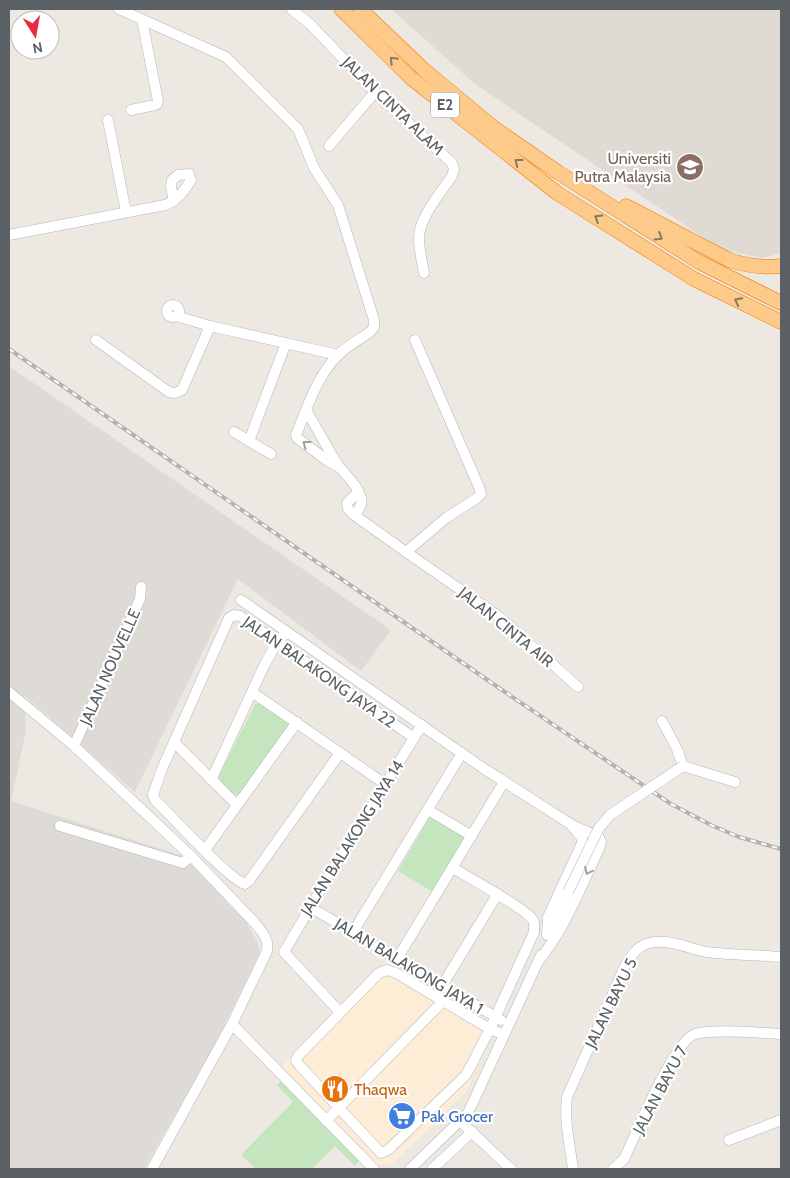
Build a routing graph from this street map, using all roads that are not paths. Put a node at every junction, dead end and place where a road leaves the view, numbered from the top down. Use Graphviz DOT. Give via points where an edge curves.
graph roads {
  1 [pos="119,9"];
  2 [pos="291,9"];
  3 [pos="341,9"];
  4 [pos="360,9"];
  5 [pos="142,20"];
  6 [pos="375,92"];
  7 [pos="131,110"];
  8 [pos="108,120"];
  9 [pos="329,146"];
  10 [pos="558,173"];
  11 [pos="174,201"];
  12 [pos="126,212"];
  13 [pos="9,235"];
  14 [pos="781,266"];
  15 [pos="424,273"];
  16 [pos="781,303"];
  17 [pos="176,316"];
  18 [pos="781,322"];
  19 [pos="210,326"];
  20 [pos="96,340"];
  21 [pos="415,340"];
  22 [pos="286,343"];
  23 [pos="338,355"];
  24 [pos="306,410"];
  25 [pos="234,432"];
  26 [pos="249,441"];
  27 [pos="271,454"];
  28 [pos="339,466"];
  29 [pos="406,552"];
  30 [pos="141,588"];
  31 [pos="241,600"];
  32 [pos="287,632"];
  33 [pos="277,642"];
  34 [pos="578,687"];
  35 [pos="9,692"];
  36 [pos="252,692"];
  37 [pos="662,721"];
  38 [pos="297,722"];
  39 [pos="422,726"];
  40 [pos="414,738"];
  41 [pos="174,742"];
  42 [pos="74,746"];
  43 [pos="340,753"];
  44 [pos="462,753"];
  45 [pos="683,766"];
  46 [pos="211,780"];
  47 [pos="504,782"];
  48 [pos="735,782"];
  49 [pos="385,784"];
  50 [pos="237,805"];
  51 [pos="428,810"];
  52 [pos="572,825"];
  53 [pos="60,826"];
  54 [pos="472,836"];
  55 [pos="205,850"];
  56 [pos="191,856"];
  57 [pos="453,868"];
  58 [pos="497,895"];
  59 [pos="310,907"];
  60 [pos="353,932"];
  61 [pos="547,940"];
  62 [pos="781,957"];
  63 [pos="397,959"];
  64 [pos="539,960"];
  65 [pos="442,986"];
  66 [pos="443,1001"];
  67 [pos="336,1008"];
  68 [pos="495,1018"];
  69 [pos="510,1023"];
  70 [pos="232,1024"];
  71 [pos="490,1029"];
  72 [pos="781,1034"];
  73 [pos="504,1035"];
  74 [pos="339,1108"];
  75 [pos="781,1120"];
  76 [pos="326,1121"];
  77 [pos="460,1121"];
  78 [pos="472,1132"];
  79 [pos="729,1140"];
  80 [pos="152,1169"];
  81 [pos="374,1169"];
  82 [pos="410,1169"];
  83 [pos="432,1169"];
  84 [pos="511,1169"];
  85 [pos="573,1169"];
  86 [pos="613,1169"];
  1 -- 5 [label="street"];
  2 -- 6 [label="street, JALAN CINTA ALAM" via="310,24"];
  18 -- 3 [label="highway, E2, one-way" via="694,279 557,193 411,78"];
  4 -- 10 [label="highway, E2" via="482,119"];
  5 -- 7 [label="street" via="158,100 155,105"];
  5 -- 23 [label="street" via="226,57 298,128 314,168 338,205 374,320 370,332"];
  6 -- 9 [label="street"];
  6 -- 15 [label="street, JALAN CINTA ALAM" via="452,163 454,169 421,226 419,237"];
  8 -- 12 [label="street"];
  10 -- 14 [label="highway" via="584,183 729,260 747,266"];
  10 -- 16 [label="highway, E2, one-way" via="698,262"];
  11 -- 12 [label="street"];
  12 -- 13 [label="street"];
  17 -- 19 [label="street"];
  19 -- 20 [label="street" via="182,390 175,393 169,392"];
  19 -- 22 [label="street"];
  21 -- 29 [label="street" via="480,494"];
  22 -- 23 [label="street"];
  22 -- 26 [label="street"];
  23 -- 24 [label="street" via="320,380"];
  24 -- 28 [label="street"];
  28 -- 24 [label="street, one-way" via="296,437"];
  25 -- 26 [label="street"];
  26 -- 27 [label="street"];
  28 -- 29 [label="street, JALAN CINTA AIR" via="349,476 361,499 361,506 354,516"];
  29 -- 34 [label="street, JALAN CINTA AIR" via="497,615"];
  30 -- 42 [label="street, JALAN NOUVELLE" via="140,599"];
  31 -- 32 [label="street"];
  32 -- 33 [label="street"];
  32 -- 39 [label="street"];
  33 -- 36 [label="street"];
  33 -- 40 [label="street, JALAN BALAKONG JAYA 22"];
  33 -- 41 [label="street, JALAN BALAKONG JAYA 22" via="240,616 229,618"];
  35 -- 42 [label="street"];
  36 -- 38 [label="street"];
  36 -- 46 [label="street"];
  37 -- 45 [label="street"];
  38 -- 43 [label="street"];
  38 -- 50 [label="street"];
  39 -- 40 [label="street, JALAN BALAKONG JAYA 14"];
  39 -- 44 [label="street"];
  40 -- 49 [label="street, JALAN BALAKONG JAYA 14"];
  41 -- 46 [label="street"];
  41 -- 55 [label="street, JALAN BALAKONG JAYA 22" via="153,795"];
  42 -- 56 [label="street"];
  43 -- 49 [label="street"];
  43 -- 55 [label="street" via="245,884"];
  44 -- 47 [label="street"];
  44 -- 51 [label="street"];
  45 -- 48 [label="street"];
  45 -- 61 [label="street, bridge" via="610,816 599,828"];
  46 -- 50 [label="street"];
  47 -- 52 [label="street"];
  47 -- 54 [label="street"];
  49 -- 59 [label="street, JALAN BALAKONG JAYA 14"];
  50 -- 55 [label="street"];
  51 -- 54 [label="street"];
  51 -- 60 [label="street"];
  52 -- 61 [label="street" via="582,843 548,917"];
  52 -- 64 [label="street, one-way" via="591,833 601,842 563,923"];
  53 -- 56 [label="street" via="183,863"];
  54 -- 57 [label="street"];
  56 -- 70 [label="street" via="255,923 268,943"];
  57 -- 58 [label="street"];
  57 -- 63 [label="street"];
  58 -- 65 [label="street"];
  58 -- 68 [label="street" via="532,918 534,932"];
  59 -- 60 [label="street, JALAN BALAKONG JAYA 1"];
  59 -- 67 [label="street, JALAN BALAKONG JAYA 14" via="284,952"];
  60 -- 63 [label="street, JALAN BALAKONG JAYA 1"];
  61 -- 64 [label="street"];
  62 -- 85 [label="street, JALAN BAYU 5" via="708,952 660,942 649,943 631,955 567,1097"];
  63 -- 65 [label="street, JALAN BALAKONG JAYA 1"];
  64 -- 69 [label="street"];
  65 -- 68 [label="street, JALAN BALAKONG JAYA 1"];
  66 -- 71 [label="street"];
  66 -- 74 [label="street"];
  66 -- 74 [label="street" via="396,973 387,970 379,973 298,1056 296,1061"];
  68 -- 69 [label="street, JALAN BALAKONG JAYA 1"];
  68 -- 71 [label="street"];
  69 -- 73 [label="street"];
  70 -- 76 [label="street"];
  70 -- 80 [label="street"];
  71 -- 73 [label="street"];
  71 -- 74 [label="street" via="466,1076 385,1152 381,1153"];
  72 -- 86 [label="street, JALAN BAYU 7" via="714,1032 687,1039 674,1056 624,1159"];
  73 -- 77 [label="street" via="468,1112"];
  74 -- 76 [label="street"];
  75 -- 79 [label="street"];
  76 -- 81 [label="street"];
  77 -- 78 [label="street"];
  77 -- 82 [label="street"];
  78 -- 83 [label="street"];
  78 -- 84 [label="street"];
}
